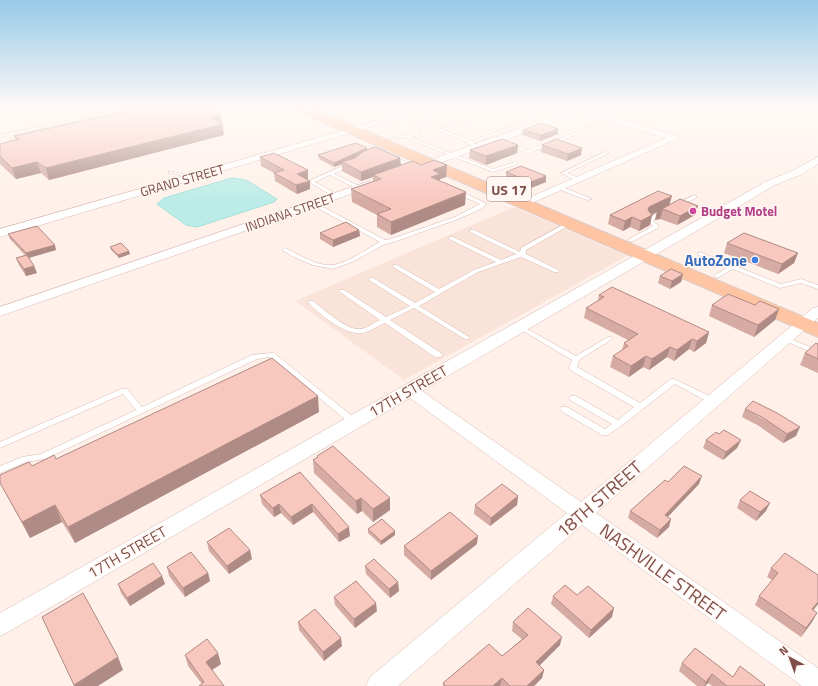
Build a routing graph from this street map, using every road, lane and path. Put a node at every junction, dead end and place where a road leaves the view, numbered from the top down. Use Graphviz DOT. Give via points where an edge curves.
graph roads {
  1 [pos="323,139"];
  2 [pos="374,139"];
  3 [pos="399,139"];
  4 [pos="408,139"];
  5 [pos="463,139"];
  6 [pos="487,139"];
  7 [pos="563,139"];
  8 [pos="672,139"];
  9 [pos="495,140"];
  10 [pos="475,144"];
  11 [pos="388,147"];
  12 [pos="607,153"];
  13 [pos="818,160"];
  14 [pos="434,162"];
  15 [pos="516,163"];
  16 [pos="353,164"];
  17 [pos="171,172"];
  18 [pos="402,173"];
  19 [pos="331,174"];
  20 [pos="192,177"];
  21 [pos="380,180"];
  22 [pos="579,180"];
  23 [pos="359,188"];
  24 [pos="560,188"];
  25 [pos="460,193"];
  26 [pos="336,196"];
  27 [pos="694,197"];
  28 [pos="588,199"];
  29 [pos="529,202"];
  30 [pos="314,204"];
  31 [pos="675,207"];
  32 [pos="668,210"];
  33 [pos="568,224"];
  34 [pos="472,231"];
  35 [pos="0,233"];
  36 [pos="451,238"];
  37 [pos="631,240"];
  38 [pos="384,242"];
  39 [pos="285,250"];
  40 [pos="649,253"];
  41 [pos="523,254"];
  42 [pos="700,254"];
  43 [pos="502,262"];
  44 [pos="395,266"];
  45 [pos="556,271"];
  46 [pos="724,272"];
  47 [pos="371,279"];
  48 [pos="818,287"];
  49 [pos="342,291"];
  50 [pos="440,292"];
  51 [pos="311,302"];
  52 [pos="414,306"];
  53 [pos="0,312"];
  54 [pos="385,320"];
  55 [pos="813,320"];
  56 [pos="520,327"];
  57 [pos="467,338"];
  58 [pos="610,338"];
  59 [pos="785,338"];
  60 [pos="818,353"];
  61 [pos="438,355"];
  62 [pos="576,359"];
  63 [pos="410,390"];
  64 [pos="573,398"];
  65 [pos="713,401"];
  66 [pos="640,407"];
  67 [pos="564,409"];
  68 [pos="141,410"];
  69 [pos="354,422"];
  70 [pos="618,424"];
  71 [pos="0,445"];
  72 [pos="0,470"];
  73 [pos="582,514"];
  74 [pos="0,625"];
  75 [pos="818,683"];
  76 [pos="379,686"];
  1 -- 20 [label="street, GRAND STREET"];
  2 -- 11 [label="main road, US 17"];
  3 -- 11 [label="lane"];
  4 -- 14 [label="lane"];
  5 -- 10 [label="lane"];
  6 -- 10 [label="lane"];
  7 -- 9 [label="lane" via="528,152"];
  8 -- 22 [label="street"];
  9 -- 10 [label="street"];
  10 -- 14 [label="street"];
  11 -- 14 [label="main road, US 17"];
  11 -- 14 [label="lane"];
  12 -- 22 [label="lane" via="563,173"];
  13 -- 40 [label="street, 17TH STREET" via="796,173 771,183"];
  14 -- 15 [label="lane" via="493,171"];
  14 -- 18 [label="street"];
  14 -- 29 [label="main road, US 17"];
  16 -- 19 [label="lane"];
  17 -- 20 [label="lane"];
  19 -- 23 [label="lane"];
  19 -- 26 [label="lane" via="313,183"];
  20 -- 35 [label="street, GRAND STREET"];
  21 -- 23 [label="street, INDIANA STREET"];
  22 -- 24 [label="street"];
  23 -- 26 [label="street, INDIANA STREET"];
  24 -- 28 [label="lane"];
  24 -- 29 [label="street"];
  25 -- 38 [label="lane" via="484,204 469,213 392,242"];
  26 -- 30 [label="street, INDIANA STREET"];
  27 -- 31 [label="lane"];
  29 -- 33 [label="main road, US 17"];
  29 -- 37 [label="main road, US 17"];
  30 -- 38 [label="lane"];
  30 -- 53 [label="street, INDIANA STREET"];
  32 -- 37 [label="lane" via="650,220 656,227"];
  33 -- 40 [label="main road, US 17"];
  33 -- 41 [label="lane" via="523,249"];
  34 -- 41 [label="lane"];
  36 -- 43 [label="lane"];
  37 -- 40 [label="main road, US 17"];
  38 -- 39 [label="lane" via="333,267 308,261"];
  40 -- 46 [label="main road, US 17"];
  40 -- 55 [label="main road, US 17"];
  40 -- 56 [label="street, 17TH STREET"];
  41 -- 43 [label="lane"];
  41 -- 45 [label="lane"];
  42 -- 46 [label="lane"];
  43 -- 50 [label="lane" via="457,280"];
  44 -- 50 [label="lane"];
  46 -- 48 [label="lane" via="780,286 804,281"];
  46 -- 55 [label="main road, US 17"];
  47 -- 52 [label="lane"];
  49 -- 54 [label="lane"];
  50 -- 52 [label="lane"];
  51 -- 54 [label="lane" via="354,331 362,331"];
  52 -- 54 [label="lane"];
  52 -- 57 [label="lane"];
  54 -- 61 [label="lane"];
  55 -- 59 [label="street, 18TH STREET"];
  56 -- 62 [label="lane"];
  56 -- 63 [label="street, 17TH STREET"];
  58 -- 62 [label="lane"];
  59 -- 60 [label="lane"];
  59 -- 65 [label="street, 18TH STREET"];
  62 -- 66 [label="lane" via="573,368"];
  63 -- 69 [label="street, 17TH STREET"];
  63 -- 73 [label="street, NASHVILLE STREET"];
  64 -- 70 [label="lane"];
  65 -- 66 [label="lane" via="674,381"];
  65 -- 73 [label="street, 18TH STREET"];
  66 -- 70 [label="lane"];
  67 -- 70 [label="lane" via="605,433"];
  68 -- 69 [label="lane" via="255,357 271,356"];
  68 -- 71 [label="lane" via="124,391"];
  68 -- 72 [label="lane" via="42,456 25,459"];
  69 -- 74 [label="street, 17TH STREET"];
  73 -- 75 [label="street, NASHVILLE STREET"];
  73 -- 76 [label="street, 18TH STREET"];
}
